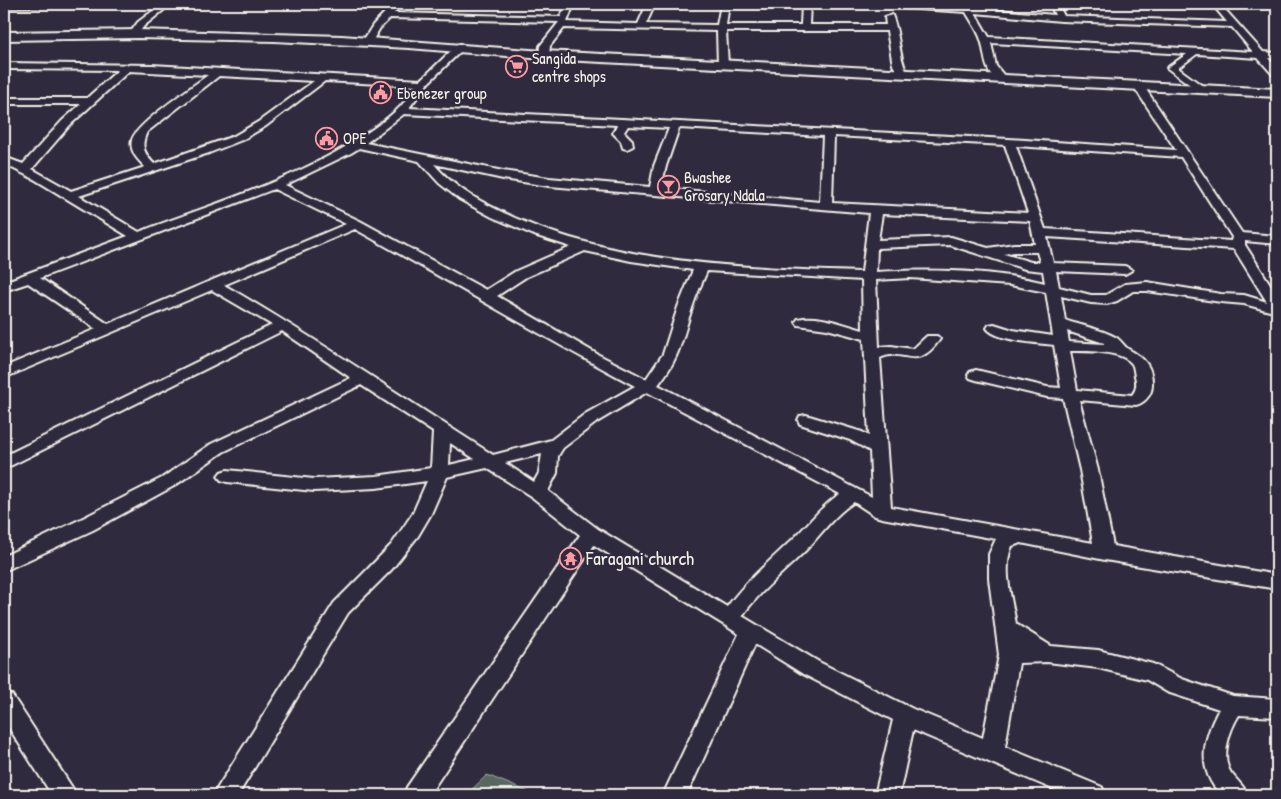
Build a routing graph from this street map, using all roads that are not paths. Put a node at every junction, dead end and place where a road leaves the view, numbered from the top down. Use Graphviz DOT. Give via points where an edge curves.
graph roads {
  1 [pos="56,4"];
  2 [pos="167,4"];
  3 [pos="398,4"];
  4 [pos="570,4"];
  5 [pos="651,4"];
  6 [pos="725,4"];
  7 [pos="806,4"];
  8 [pos="886,4"];
  9 [pos="1054,4"];
  10 [pos="1216,4"];
  11 [pos="4,5"];
  12 [pos="969,7"];
  13 [pos="388,14"];
  14 [pos="1061,18"];
  15 [pos="562,22"];
  16 [pos="597,25"];
  17 [pos="1236,25"];
  18 [pos="641,26"];
  19 [pos="721,28"];
  20 [pos="805,28"];
  21 [pos="892,28"];
  22 [pos="134,33"];
  23 [pos="4,36"];
  24 [pos="553,37"];
  25 [pos="368,41"];
  26 [pos="986,45"];
  27 [pos="460,47"];
  28 [pos="1194,51"];
  29 [pos="544,55"];
  30 [pos="1262,55"];
  31 [pos="1277,56"];
  32 [pos="723,64"];
  33 [pos="4,66"];
  34 [pos="127,67"];
  35 [pos="217,73"];
  36 [pos="902,73"];
  37 [pos="1277,74"];
  38 [pos="322,78"];
  39 [pos="1001,78"];
  40 [pos="423,83"];
  41 [pos="1139,87"];
  42 [pos="1200,89"];
  43 [pos="1277,94"];
  44 [pos="4,101"];
  45 [pos="90,101"];
  46 [pos="402,111"];
  47 [pos="624,123"];
  48 [pos="675,126"];
  49 [pos="828,133"];
  50 [pos="1010,142"];
  51 [pos="357,144"];
  52 [pos="627,146"];
  53 [pos="1183,154"];
  54 [pos="422,157"];
  55 [pos="4,160"];
  56 [pos="151,167"];
  57 [pos="25,169"];
  58 [pos="275,185"];
  59 [pos="656,190"];
  60 [pos="70,195"];
  61 [pos="826,206"];
  62 [pos="876,210"];
  63 [pos="1036,217"];
  64 [pos="356,224"];
  65 [pos="138,236"];
  66 [pos="1277,240"];
  67 [pos="1041,241"];
  68 [pos="1238,241"];
  69 [pos="870,245"];
  70 [pos="583,247"];
  71 [pos="988,252"];
  72 [pos="702,266"];
  73 [pos="1049,268"];
  74 [pos="1125,270"];
  75 [pos="869,276"];
  76 [pos="29,277"];
  77 [pos="1260,279"];
  78 [pos="1277,280"];
  79 [pos="212,284"];
  80 [pos="4,286"];
  81 [pos="1052,290"];
  82 [pos="488,296"];
  83 [pos="1277,307"];
  84 [pos="803,322"];
  85 [pos="1058,323"];
  86 [pos="283,325"];
  87 [pos="994,328"];
  88 [pos="107,330"];
  89 [pos="871,336"];
  90 [pos="932,338"];
  91 [pos="1061,344"];
  92 [pos="1121,351"];
  93 [pos="872,356"];
  94 [pos="4,373"];
  95 [pos="976,375"];
  96 [pos="362,379"];
  97 [pos="649,385"];
  98 [pos="1070,395"];
  99 [pos="806,420"];
  100 [pos="441,430"];
  101 [pos="557,444"];
  102 [pos="878,449"];
  103 [pos="4,462"];
  104 [pos="491,462"];
  105 [pos="438,474"];
  106 [pos="226,476"];
  107 [pos="538,493"];
  108 [pos="854,494"];
  109 [pos="882,512"];
  110 [pos="591,534"];
  111 [pos="1018,537"];
  112 [pos="1106,553"];
  113 [pos="4,564"];
  114 [pos="1277,582"];
  115 [pos="728,619"];
  116 [pos="1006,628"];
  117 [pos="751,631"];
  118 [pos="1047,654"];
  119 [pos="1010,655"];
  120 [pos="4,702"];
  121 [pos="1233,705"];
  122 [pos="1277,708"];
  123 [pos="905,716"];
  124 [pos="992,753"];
  125 [pos="65,795"];
  126 [pos="225,795"];
  127 [pos="416,795"];
  128 [pos="675,795"];
  129 [pos="886,795"];
  130 [pos="1093,795"];
  131 [pos="1236,795"];
  1 -- 11 [label="street"];
  2 -- 22 [label="street"];
  3 -- 13 [label="street"];
  4 -- 15 [label="street"];
  5 -- 18 [label="street"];
  6 -- 19 [label="street"];
  7 -- 20 [label="street"];
  8 -- 12 [label="street"];
  8 -- 21 [label="street"];
  9 -- 14 [label="street"];
  10 -- 17 [label="street"];
  12 -- 14 [label="street"];
  12 -- 26 [label="street"];
  13 -- 15 [label="street"];
  13 -- 25 [label="street"];
  14 -- 17 [label="street"];
  15 -- 16 [label="street"];
  15 -- 24 [label="street"];
  16 -- 18 [label="street"];
  16 -- 24 [label="street"];
  17 -- 30 [label="street"];
  18 -- 19 [label="street"];
  19 -- 20 [label="street"];
  19 -- 32 [label="street"];
  20 -- 21 [label="street"];
  21 -- 36 [label="street"];
  22 -- 23 [label="street"];
  22 -- 25 [label="street"];
  24 -- 29 [label="street" via="545,46"];
  25 -- 27 [label="street"];
  26 -- 28 [label="street" via="1007,42"];
  26 -- 39 [label="street" via="991,66"];
  27 -- 29 [label="street"];
  27 -- 40 [label="street"];
  28 -- 30 [label="street"];
  28 -- 42 [label="street" via="1172,68"];
  29 -- 32 [label="street"];
  30 -- 31 [label="street"];
  30 -- 37 [label="street"];
  32 -- 36 [label="street"];
  33 -- 34 [label="street"];
  34 -- 35 [label="street"];
  34 -- 45 [label="street"];
  35 -- 38 [label="street"];
  35 -- 56 [label="street" via="143,130 137,141 139,154"];
  36 -- 39 [label="street"];
  38 -- 40 [label="street"];
  38 -- 56 [label="street" via="262,124 238,138"];
  39 -- 41 [label="street"];
  40 -- 46 [label="street"];
  41 -- 42 [label="street"];
  41 -- 53 [label="street"];
  42 -- 43 [label="street"];
  44 -- 45 [label="street"];
  45 -- 57 [label="street" via="54,135"];
  46 -- 47 [label="street"];
  46 -- 51 [label="street"];
  47 -- 48 [label="street"];
  47 -- 52 [label="street" via="618,133 626,140"];
  48 -- 49 [label="street"];
  48 -- 59 [label="street" via="660,166"];
  49 -- 50 [label="street"];
  49 -- 61 [label="street"];
  50 -- 53 [label="street"];
  50 -- 63 [label="street"];
  51 -- 54 [label="street"];
  51 -- 58 [label="street"];
  53 -- 68 [label="street"];
  54 -- 59 [label="street" via="548,182"];
  54 -- 70 [label="street" via="446,185 474,202 519,225"];
  55 -- 57 [label="street"];
  56 -- 60 [label="street"];
  57 -- 60 [label="street"];
  58 -- 64 [label="street"];
  58 -- 65 [label="street"];
  59 -- 61 [label="street"];
  60 -- 65 [label="street"];
  61 -- 62 [label="street"];
  62 -- 63 [label="street"];
  62 -- 69 [label="street"];
  63 -- 67 [label="street"];
  64 -- 79 [label="street"];
  64 -- 82 [label="street"];
  65 -- 76 [label="street"];
  66 -- 68 [label="street"];
  67 -- 68 [label="street"];
  67 -- 71 [label="street"];
  67 -- 73 [label="street"];
  68 -- 77 [label="street"];
  69 -- 71 [label="street" via="939,240"];
  69 -- 75 [label="street"];
  70 -- 72 [label="street"];
  70 -- 82 [label="street" via="531,268"];
  71 -- 73 [label="street" via="1010,261"];
  72 -- 75 [label="street"];
  72 -- 97 [label="street" via="671,354"];
  73 -- 74 [label="street"];
  73 -- 81 [label="street"];
  75 -- 81 [label="street" via="908,274 992,279 1030,283"];
  75 -- 89 [label="street"];
  76 -- 80 [label="street"];
  76 -- 88 [label="street"];
  77 -- 78 [label="street"];
  77 -- 83 [label="street"];
  79 -- 86 [label="street"];
  79 -- 88 [label="street"];
  81 -- 83 [label="street" via="1101,300 1118,296 1132,286 1151,287 1238,299 1261,307"];
  81 -- 85 [label="street"];
  82 -- 97 [label="street" via="592,357"];
  84 -- 89 [label="street"];
  85 -- 91 [label="street"];
  85 -- 92 [label="street" via="1114,342"];
  86 -- 96 [label="street"];
  86 -- 103 [label="street"];
  87 -- 91 [label="street"];
  88 -- 94 [label="street"];
  89 -- 93 [label="street"];
  90 -- 93 [label="street" via="926,350 919,353 883,351"];
  91 -- 92 [label="street"];
  91 -- 98 [label="street"];
  92 -- 98 [label="street" via="1139,362 1145,383 1143,394 1136,400"];
  93 -- 102 [label="street"];
  95 -- 98 [label="street"];
  96 -- 100 [label="street"];
  96 -- 113 [label="street" via="217,448 168,482"];
  97 -- 101 [label="street" via="591,418"];
  97 -- 108 [label="street"];
  98 -- 112 [label="street"];
  99 -- 102 [label="street" via="856,436"];
  100 -- 104 [label="street"];
  100 -- 105 [label="street"];
  101 -- 104 [label="street"];
  101 -- 107 [label="street" via="549,456 548,473"];
  102 -- 109 [label="street"];
  104 -- 105 [label="street"];
  104 -- 107 [label="street"];
  105 -- 106 [label="street" via="336,485"];
  105 -- 126 [label="street" via="430,498 404,541 368,584 341,608"];
  107 -- 110 [label="street"];
  108 -- 109 [label="street"];
  108 -- 115 [label="street" via="836,505 749,592"];
  109 -- 111 [label="street"];
  110 -- 115 [label="street"];
  110 -- 127 [label="street"];
  111 -- 112 [label="street"];
  111 -- 116 [label="street" via="1004,542 999,554"];
  112 -- 114 [label="street"];
  115 -- 117 [label="street"];
  116 -- 118 [label="street"];
  116 -- 119 [label="street"];
  117 -- 123 [label="street" via="811,668"];
  117 -- 128 [label="street"];
  118 -- 119 [label="street"];
  118 -- 121 [label="street" via="1098,659 1153,673 1175,686"];
  119 -- 124 [label="street"];
  120 -- 125 [label="street"];
  121 -- 122 [label="street"];
  121 -- 131 [label="street" via="1218,734 1216,757 1220,776"];
  123 -- 124 [label="street"];
  123 -- 129 [label="street"];
  124 -- 130 [label="street"];
}
